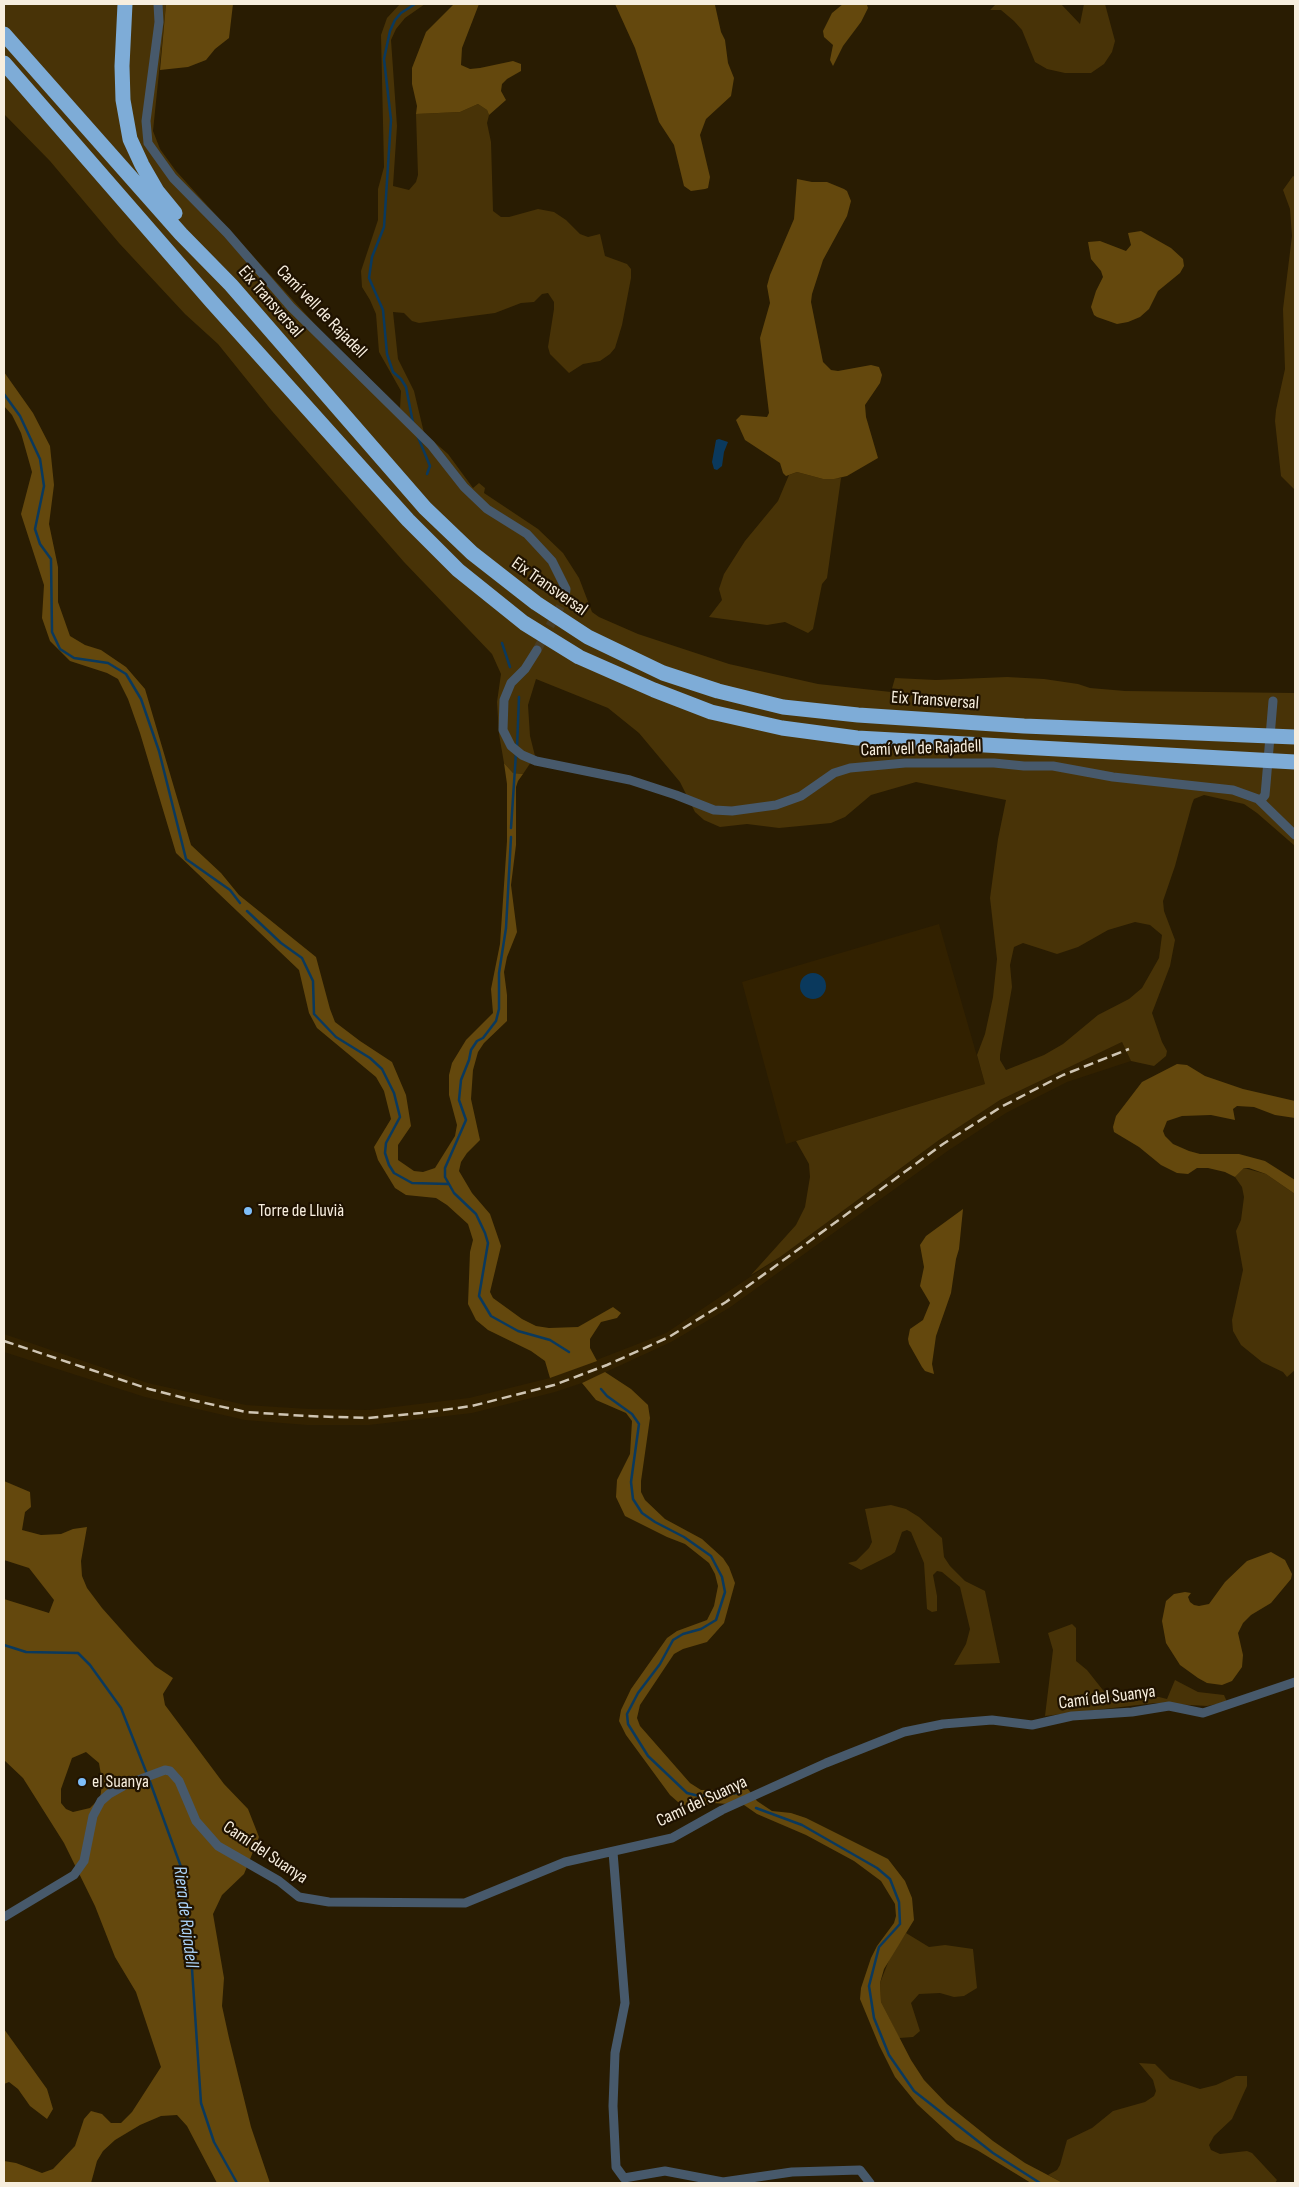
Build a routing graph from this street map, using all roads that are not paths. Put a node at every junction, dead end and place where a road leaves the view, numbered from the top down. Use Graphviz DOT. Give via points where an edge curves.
graph roads {
  1 [pos="125,4"];
  2 [pos="158,4"];
  3 [pos="4,34"];
  4 [pos="4,63"];
  5 [pos="4,77"];
  6 [pos="62,129"];
  7 [pos="231,285"];
  8 [pos="565,598"];
  9 [pos="537,650"];
  10 [pos="1273,701"];
  11 [pos="1295,737"];
  12 [pos="1295,762"];
  13 [pos="1260,801"];
  14 [pos="1295,835"];
  15 [pos="1295,1682"];
  16 [pos="613,1852"];
  17 [pos="4,1917"];
  18 [pos="870,2183"];
  1 -- 7 [label="highway" via="123,100 130,139 157,190"];
  2 -- 8 [label="street, Camí vell de Rajadell" via="159,22 146,121 148,143 174,178 291,307 431,445 464,487 487,509 527,534 546,554 562,579"];
  3 -- 7 [label="highway, Eix Transversal" via="181,234"];
  4 -- 6 [label="highway"];
  5 -- 6 [label="highway"];
  6 -- 12 [label="highway" via="225,317 408,520 458,570 524,624 579,657 711,712 782,728 857,738"];
  7 -- 11 [label="highway, Eix Transversal" via="425,508 472,553 536,603 588,637 663,673 784,707 858,715 1024,726"];
  9 -- 13 [label="street, Camí vell de Rajadell" via="511,683 504,700 504,730 511,746 536,761 636,782 719,811 784,802 801,796 834,773 850,768 905,763 1053,766 1113,777 1233,790"];
  10 -- 13 [label="street" via="1265,795"];
  13 -- 14 [label="street, Camí vell de Rajadell"];
  15 -- 16 [label="street, Camí del Suanya" via="1203,1713 1169,1706 1072,1716 1032,1725 992,1720 943,1724 904,1732 722,1810 672,1838"];
  16 -- 17 [label="street, Camí del Suanya" via="565,1862 465,1902 329,1902 299,1897 279,1881 218,1846 196,1821 179,1781 170,1771 160,1771 125,1784 101,1802 94,1816 84,1862 74,1875"];
  16 -- 18 [label="street" via="625,2003 615,2053 613,2106 616,2167 624,2178 665,2171 723,2182 792,2172 860,2170"];
}
